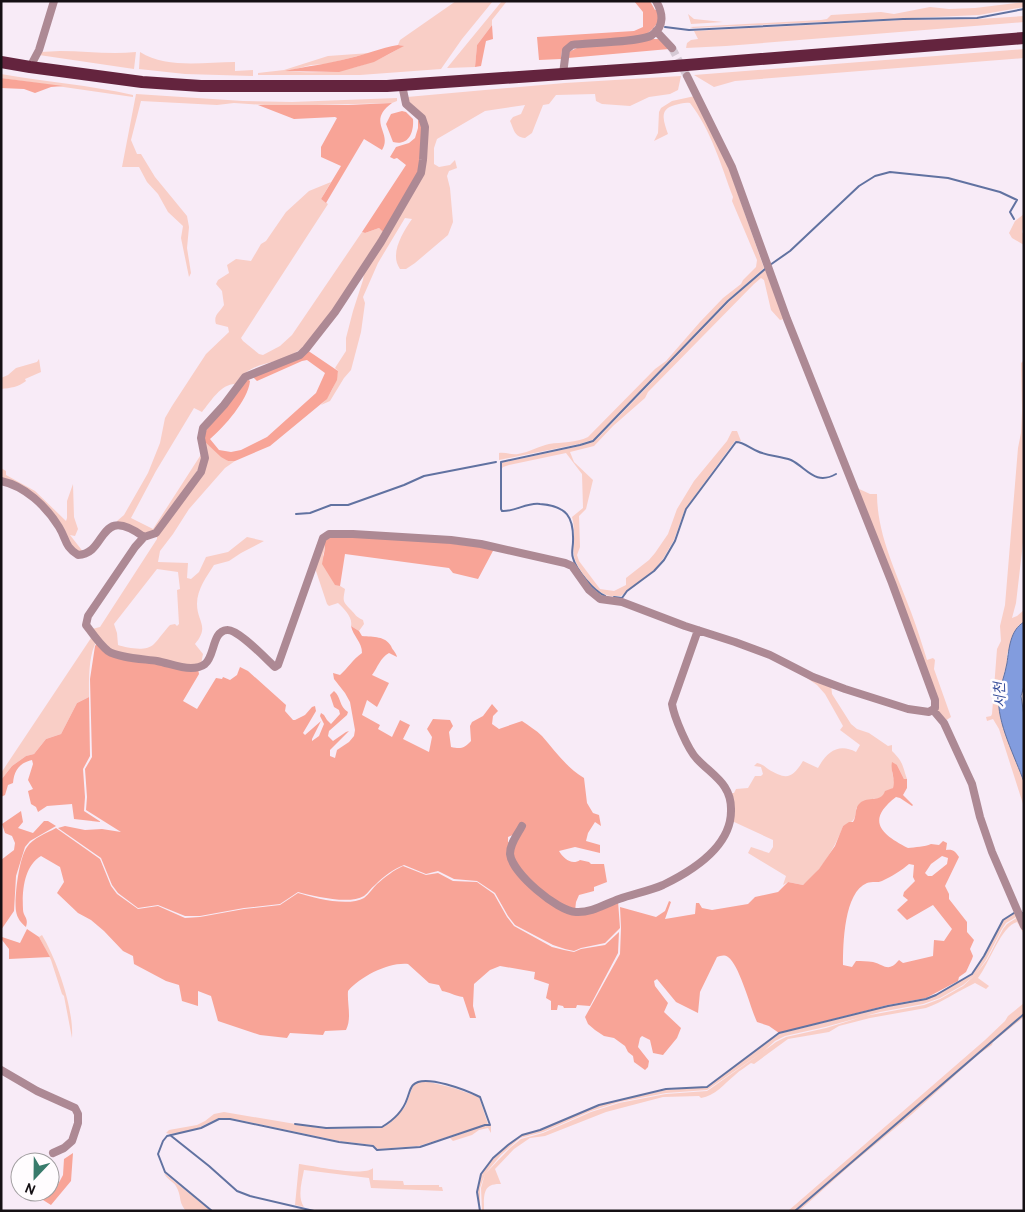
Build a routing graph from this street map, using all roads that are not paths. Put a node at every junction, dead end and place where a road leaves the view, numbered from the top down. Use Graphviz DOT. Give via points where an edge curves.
graph roads {
  1 [pos="54,1"];
  2 [pos="656,1"];
  3 [pos="656,31"];
  4 [pos="1024,38"];
  5 [pos="672,48"];
  6 [pos="1,62"];
  7 [pos="30,68"];
  8 [pos="563,74"];
  9 [pos="687,76"];
  10 [pos="402,86"];
  11 [pos="1,481"];
  12 [pos="144,537"];
  13 [pos="698,630"];
  14 [pos="933,710"];
  15 [pos="522,826"];
  16 [pos="1024,926"];
  17 [pos="1,1070"];
  18 [pos="53,1152"];
  1 -- 7 [label="street"];
  2 -- 3 [label="street" via="663,17"];
  3 -- 5 [label="street"];
  3 -- 8 [label="street" via="639,39 572,45 566,50"];
  4 -- 8 [label="highway"];
  6 -- 7 [label="highway"];
  7 -- 10 [label="highway" via="201,86"];
  8 -- 10 [label="highway"];
  9 -- 14 [label="street" via="732,167 787,319 892,583 935,700"];
  10 -- 12 [label="street" via="406,104 422,118 425,127 424,160 417,182 335,312 306,349 300,355 245,377 203,428 201,438 205,458 201,472 156,533"];
  11 -- 12 [label="street" via="24,490 38,502 58,526 66,545 78,555 87,553 104,532 118,525 125,525"];
  12 -- 13 [label="street" via="93,608 86,625 106,650 114,654 177,667 199,668 205,665 216,637 226,630 233,631 275,666 278,665 319,547 323,538 330,534 451,540 565,563 572,566 589,590 600,599 622,602"];
  13 -- 14 [label="street" via="770,655 845,689 908,709"];
  13 -- 15 [label="street" via="672,704 673,713 696,758 730,796 731,812 725,833 704,861 662,885 597,908 575,912 563,909 546,898 513,862 510,854 512,845"];
  14 -- 16 [label="street" via="944,724 972,784 992,852"];
  17 -- 18 [label="street" via="75,1108 78,1123 72,1141"];
}
